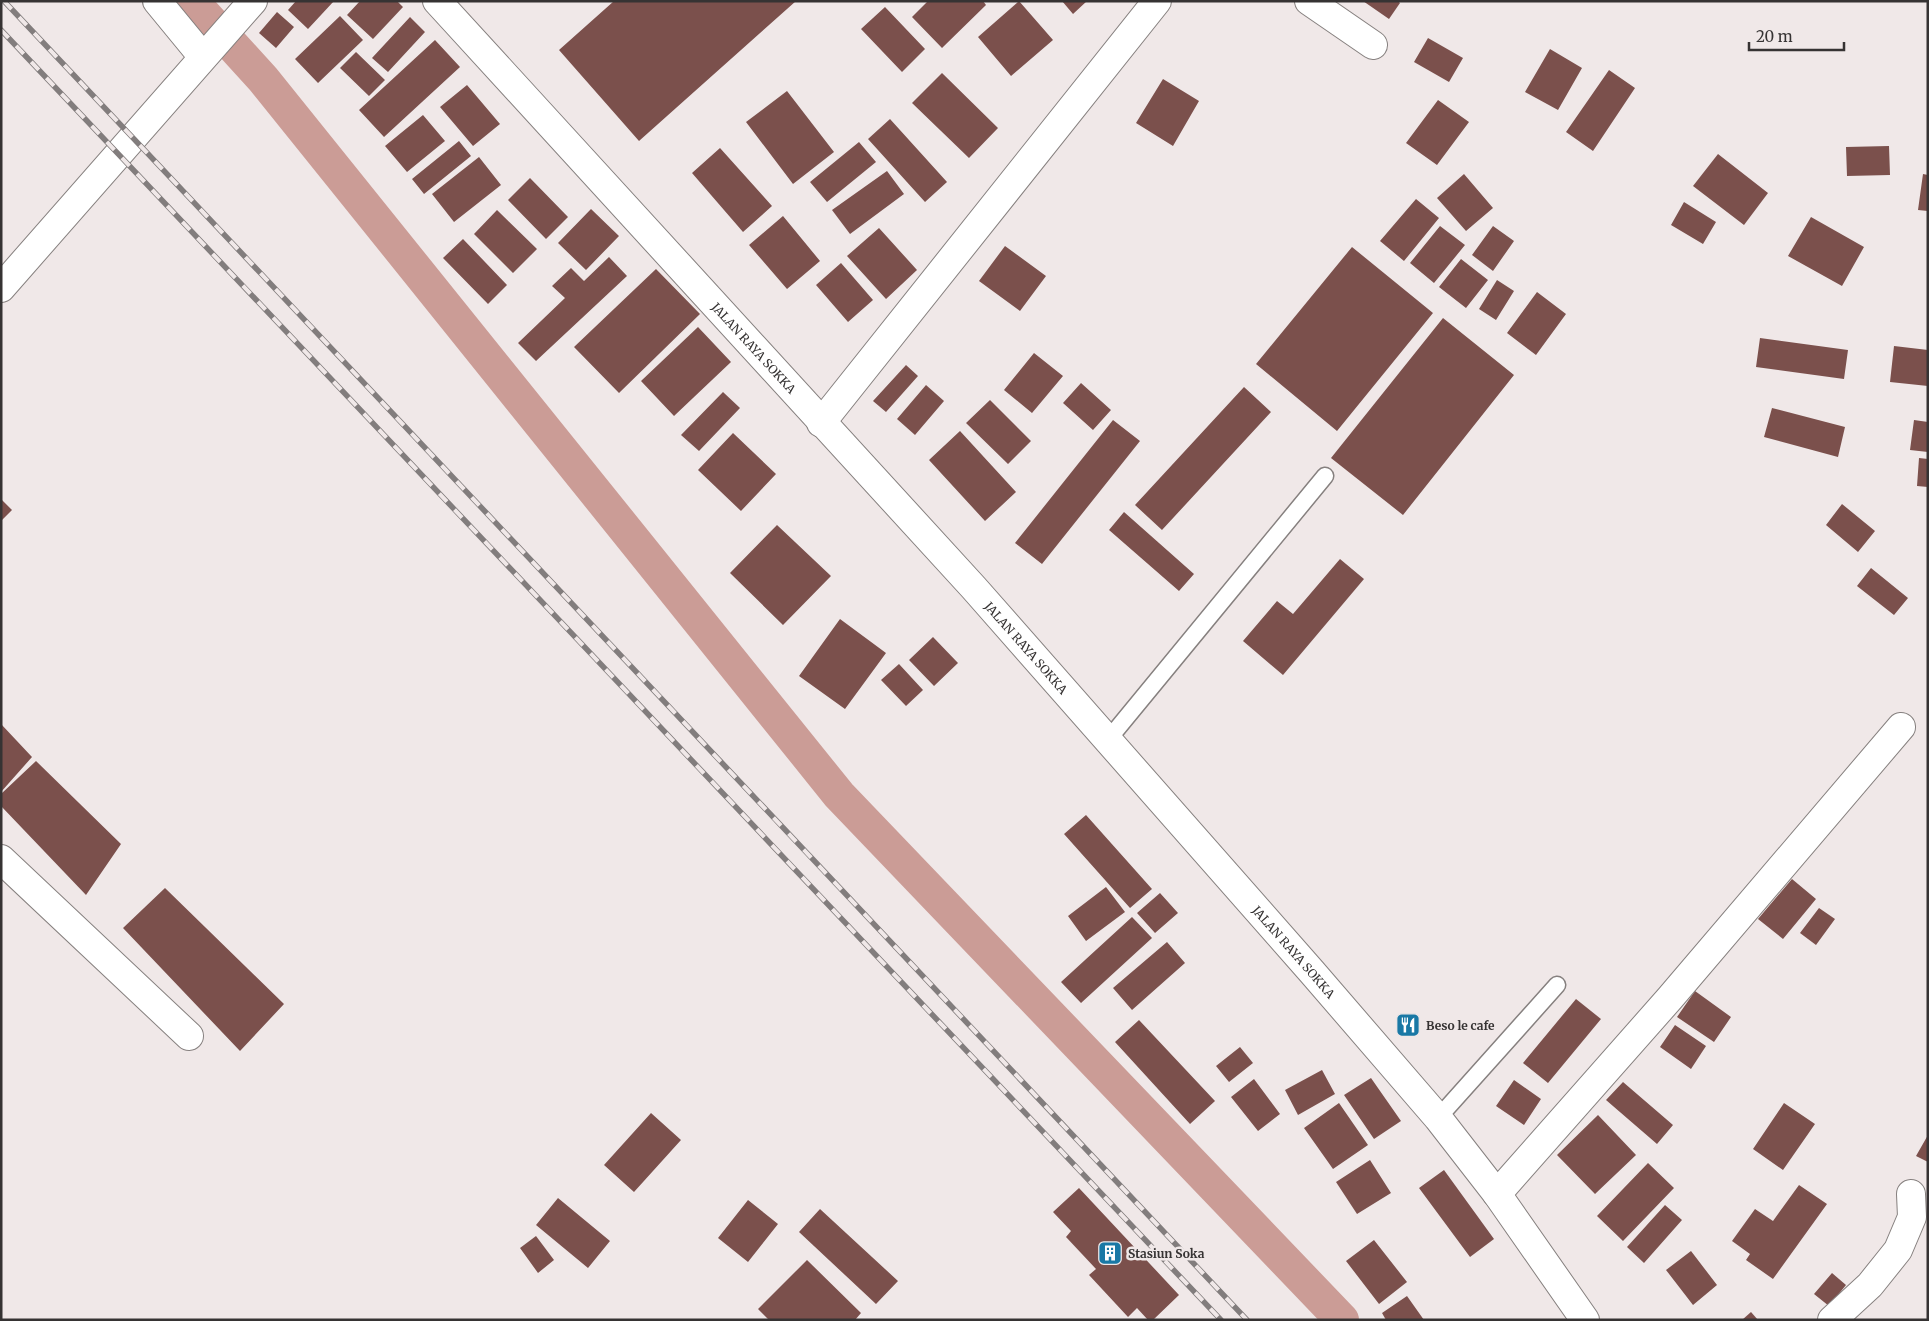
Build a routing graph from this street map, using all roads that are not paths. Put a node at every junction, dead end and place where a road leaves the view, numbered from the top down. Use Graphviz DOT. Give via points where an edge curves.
graph roads {
  1 [pos="157,1"];
  2 [pos="253,1"];
  3 [pos="437,1"];
  4 [pos="1157,1"];
  5 [pos="1309,1"];
  6 [pos="1373,45"];
  7 [pos="208,52"];
  8 [pos="1,288"];
  9 [pos="821,423"];
  10 [pos="1325,476"];
  11 [pos="1901,727"];
  12 [pos="1107,741"];
  13 [pos="1,860"];
  14 [pos="1557,985"];
  15 [pos="189,1036"];
  16 [pos="1438,1118"];
  17 [pos="1497,1194"];
  18 [pos="1911,1194"];
  19 [pos="1585,1320"];
  20 [pos="1832,1320"];
  1 -- 7 [label="street"];
  2 -- 7 [label="street"];
  3 -- 9 [label="street, JALAN RAYA SOKKA"];
  4 -- 9 [label="street"];
  5 -- 6 [label="street"];
  7 -- 8 [label="street"];
  9 -- 12 [label="street, JALAN RAYA SOKKA" via="974,588"];
  10 -- 12 [label="lane"];
  11 -- 17 [label="street" via="1670,998"];
  12 -- 16 [label="street, JALAN RAYA SOKKA"];
  13 -- 15 [label="street"];
  14 -- 16 [label="lane"];
  16 -- 17 [label="street, JALAN RAYA SOKKA"];
  17 -- 19 [label="street, JALAN RAYA SOKKA"];
  18 -- 20 [label="street" via="1912,1217 1898,1250 1870,1285"];
}
